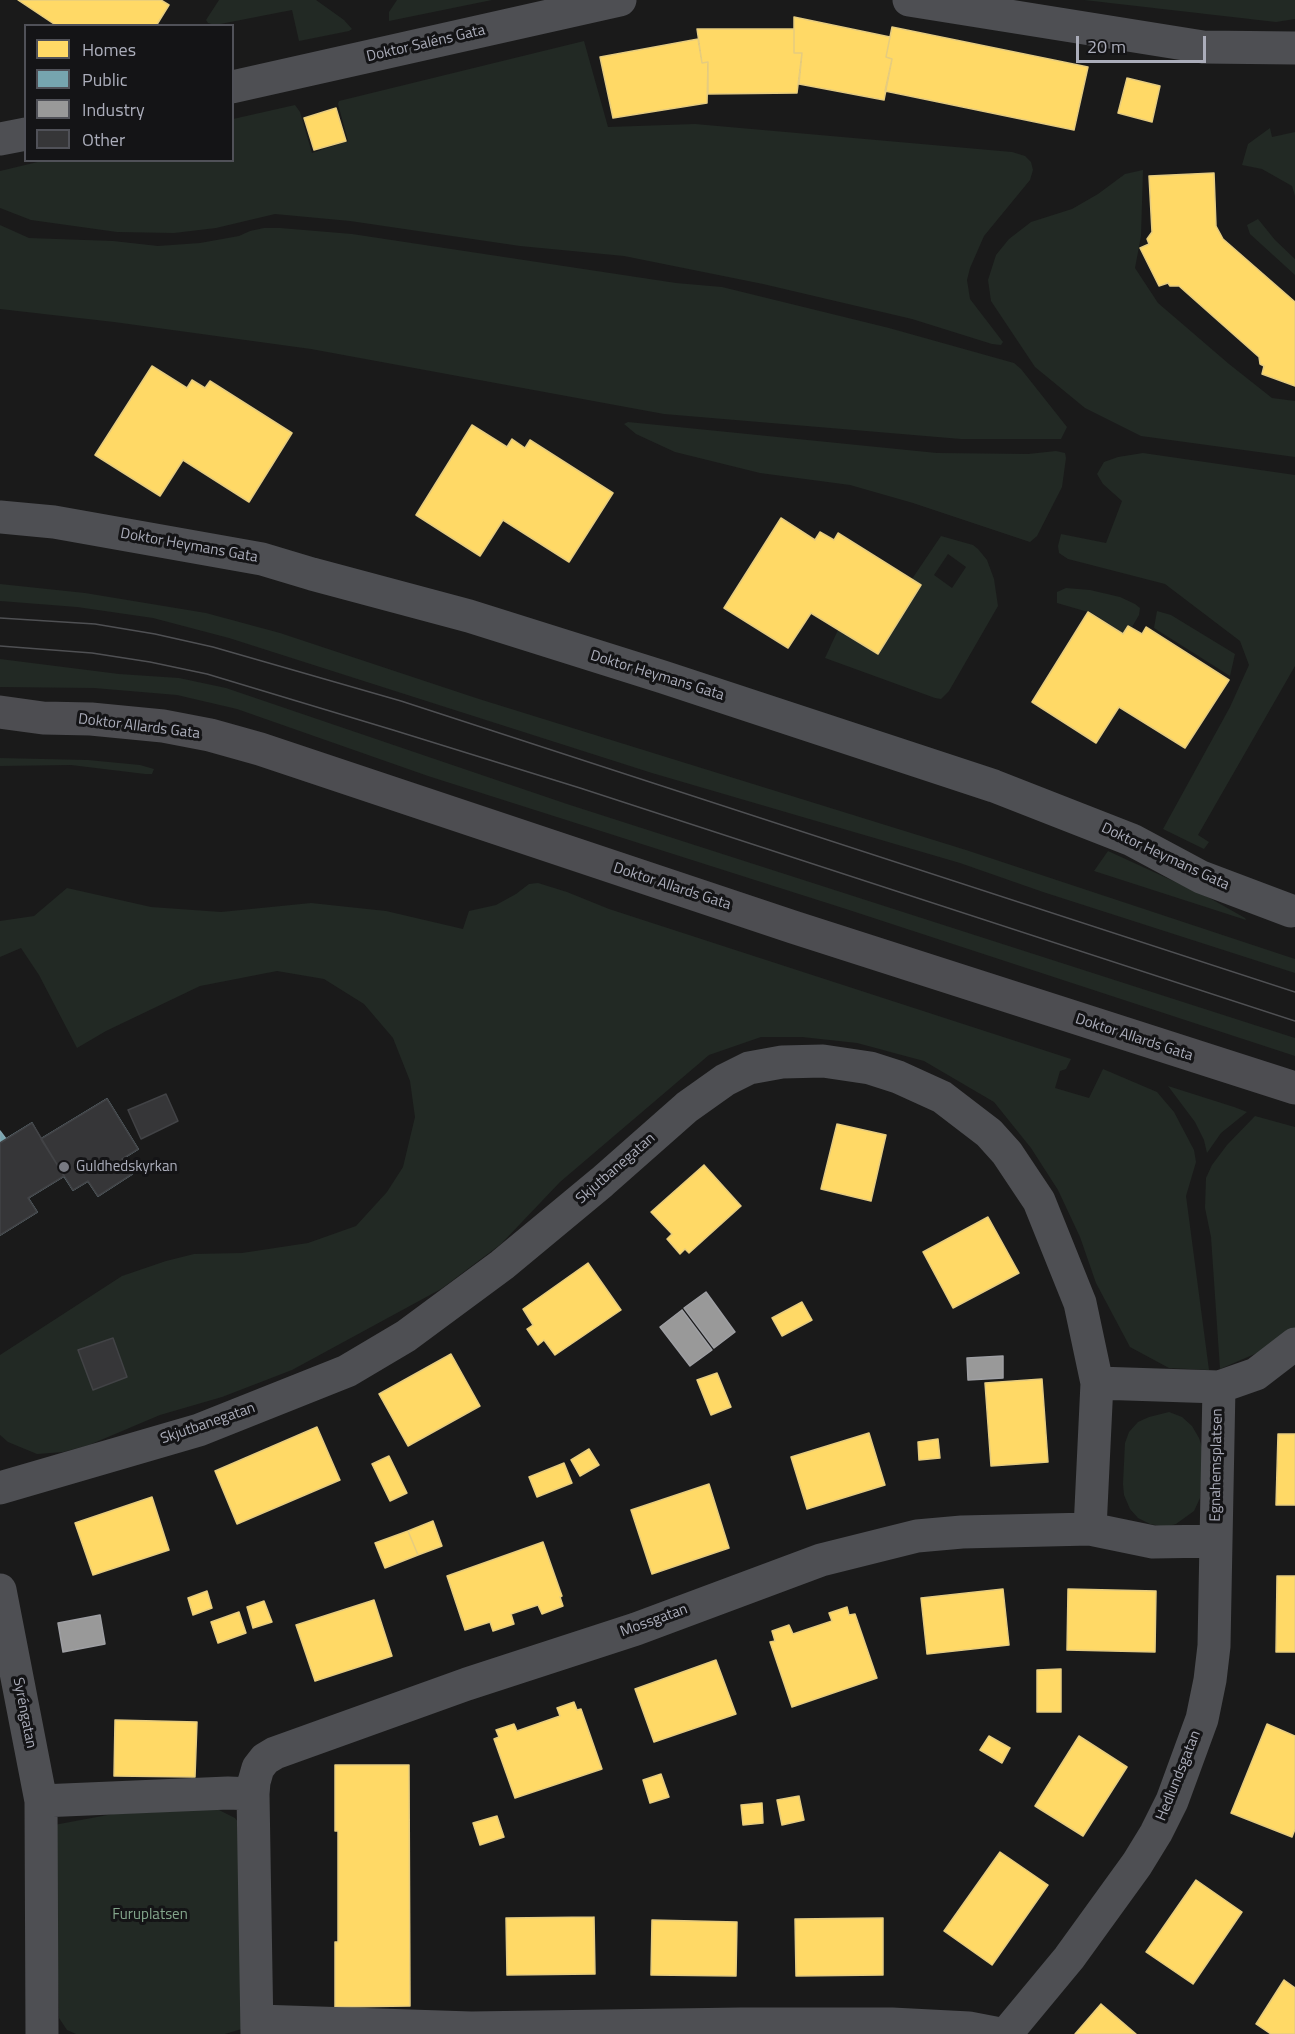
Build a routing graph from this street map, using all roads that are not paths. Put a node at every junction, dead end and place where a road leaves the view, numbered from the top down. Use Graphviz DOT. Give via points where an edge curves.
graph roads {
  1 [pos="620,0"];
  2 [pos="909,0"];
  3 [pos="1295,48"];
  4 [pos="234,87"];
  5 [pos="24,134"];
  6 [pos="0,139"];
  7 [pos="0,517"];
  8 [pos="0,712"];
  9 [pos="43,718"];
  10 [pos="0,725"];
  11 [pos="1291,911"];
  12 [pos="1295,1088"];
  13 [pos="1295,1344"];
  14 [pos="1097,1383"];
  15 [pos="1219,1387"];
  16 [pos="0,1488"];
  17 [pos="1090,1529"];
  18 [pos="1216,1542"];
  19 [pos="0,1590"];
  20 [pos="253,1794"];
  21 [pos="41,1801"];
  22 [pos="257,2027"];
  23 [pos="42,2034"];
  24 [pos="1000,2034"];
  25 [pos="1006,2034"];
  1 -- 4 [label="street, Doktor Saléns Gata"];
  2 -- 3 [label="street" via="1203,47"];
  5 -- 6 [label="street"];
  7 -- 11 [label="street, Doktor Heymans Gata" via="54,522 262,559 469,616 994,786 1132,840 1202,877"];
  8 -- 9 [label="street, Doktor Allards Gata"];
  9 -- 10 [label="street, Doktor Allards Gata"];
  9 -- 12 [label="street, Doktor Allards Gata" via="162,726 260,749"];
  13 -- 15 [label="street" via="1256,1374"];
  14 -- 15 [label="street, Egnahemsplatsen"];
  14 -- 16 [label="street, Skjutbanegatan" via="1080,1303 1039,1201 989,1132 942,1097 898,1077 823,1061 782,1062 749,1068 725,1080 687,1107 493,1272 406,1336 346,1371 199,1430"];
  14 -- 17 [label="street"];
  15 -- 18 [label="street, Egnahemsplatsen"];
  17 -- 18 [label="street, Egnahemsplatsen" via="1153,1542"];
  17 -- 20 [label="street, Mossgatan" via="917,1536 821,1560 636,1629 467,1684 275,1754 258,1768"];
  18 -- 25 [label="street, Hedlundsgatan" via="1210,1680 1202,1719 1172,1801 1137,1864 1069,1958"];
  19 -- 21 [label="street, Syréngatan"];
  20 -- 21 [label="street"];
  20 -- 22 [label="street"];
  21 -- 23 [label="street"];
  22 -- 24 [label="street" via="892,2024 969,2028"];
}
